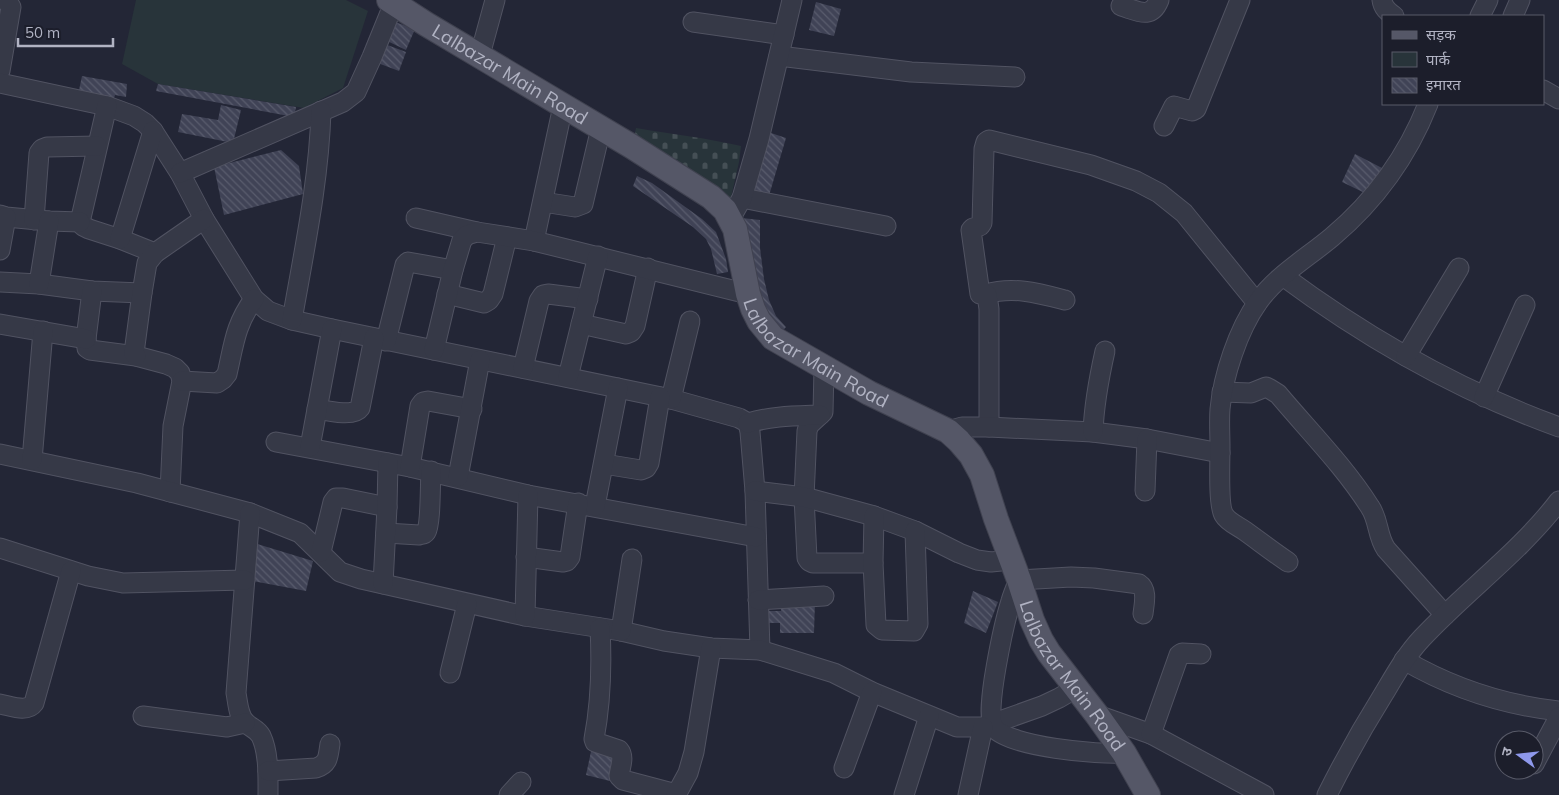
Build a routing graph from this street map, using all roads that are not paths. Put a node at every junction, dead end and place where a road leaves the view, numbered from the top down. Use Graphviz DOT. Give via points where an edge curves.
graph roads {
  1 [pos="4,0"];
  2 [pos="495,0"];
  3 [pos="792,0"];
  4 [pos="1159,0"];
  5 [pos="1240,0"];
  6 [pos="1382,0"];
  7 [pos="1488,0"];
  8 [pos="1520,0"];
  9 [pos="392,1"];
  10 [pos="1121,6"];
  11 [pos="1392,15"];
  12 [pos="1480,15"];
  13 [pos="1513,15"];
  14 [pos="693,22"];
  15 [pos="784,35"];
  16 [pos="480,55"];
  17 [pos="779,56"];
  18 [pos="0,71"];
  19 [pos="1015,77"];
  20 [pos="0,83"];
  21 [pos="1544,91"];
  22 [pos="1559,99"];
  23 [pos="1428,105"];
  24 [pos="107,106"];
  25 [pos="563,106"];
  26 [pos="321,111"];
  27 [pos="1164,126"];
  28 [pos="601,128"];
  29 [pos="152,131"];
  30 [pos="97,146"];
  31 [pos="180,174"];
  32 [pos="742,198"];
  33 [pos="542,202"];
  34 [pos="3,216"];
  35 [pos="416,218"];
  36 [pos="204,219"];
  37 [pos="730,219"];
  38 [pos="41,221"];
  39 [pos="80,222"];
  40 [pos="886,226"];
  41 [pos="477,232"];
  42 [pos="507,236"];
  43 [pos="120,239"];
  44 [pos="534,241"];
  45 [pos="0,248"];
  46 [pos="155,253"];
  47 [pos="598,256"];
  48 [pos="648,268"];
  49 [pos="1459,268"];
  50 [pos="453,270"];
  51 [pos="1283,276"];
  52 [pos="0,282"];
  53 [pos="39,284"];
  54 [pos="92,291"];
  55 [pos="142,293"];
  56 [pos="447,294"];
  57 [pos="748,294"];
  58 [pos="986,294"];
  59 [pos="254,299"];
  60 [pos="588,299"];
  61 [pos="1065,300"];
  62 [pos="1257,303"];
  63 [pos="1526,304"];
  64 [pos="292,320"];
  65 [pos="690,320"];
  66 [pos="0,324"];
  67 [pos="581,324"];
  68 [pos="332,329"];
  69 [pos="43,332"];
  70 [pos="86,339"];
  71 [pos="380,339"];
  72 [pos="434,350"];
  73 [pos="1105,351"];
  74 [pos="136,356"];
  75 [pos="1406,356"];
  76 [pos="480,360"];
  77 [pos="523,368"];
  78 [pos="824,368"];
  79 [pos="568,377"];
  80 [pos="182,381"];
  81 [pos="618,388"];
  82 [pos="1222,392"];
  83 [pos="1484,397"];
  84 [pos="665,398"];
  85 [pos="472,408"];
  86 [pos="317,410"];
  87 [pos="820,415"];
  88 [pos="748,423"];
  89 [pos="989,427"];
  90 [pos="1559,427"];
  91 [pos="948,431"];
  92 [pos="1093,432"];
  93 [pos="1147,439"];
  94 [pos="276,442"];
  95 [pos="310,447"];
  96 [pos="1220,453"];
  97 [pos="0,454"];
  98 [pos="32,460"];
  99 [pos="388,463"];
  100 [pos="604,464"];
  101 [pos="410,467"];
  102 [pos="431,471"];
  103 [pos="458,477"];
  104 [pos="755,491"];
  105 [pos="1145,491"];
  106 [pos="170,492"];
  107 [pos="528,495"];
  108 [pos="804,497"];
  109 [pos="1559,500"];
  110 [pos="587,505"];
  111 [pos="387,507"];
  112 [pos="250,513"];
  113 [pos="874,516"];
  114 [pos="915,531"];
  115 [pos="386,533"];
  116 [pos="756,537"];
  117 [pos="0,548"];
  118 [pos="321,552"];
  119 [pos="526,558"];
  120 [pos="632,559"];
  121 [pos="1288,562"];
  122 [pos="874,563"];
  123 [pos="1015,570"];
  124 [pos="71,571"];
  125 [pos="245,580"];
  126 [pos="383,584"];
  127 [pos="824,596"];
  128 [pos="758,600"];
  129 [pos="467,604"];
  130 [pos="1143,614"];
  131 [pos="1445,615"];
  132 [pos="525,616"];
  133 [pos="600,628"];
  134 [pos="621,631"];
  135 [pos="711,648"];
  136 [pos="760,650"];
  137 [pos="1201,654"];
  138 [pos="1404,660"];
  139 [pos="450,673"];
  140 [pos="1076,688"];
  141 [pos="872,692"];
  142 [pos="0,704"];
  143 [pos="1559,711"];
  144 [pos="1097,715"];
  145 [pos="143,716"];
  146 [pos="929,716"];
  147 [pos="1559,718"];
  148 [pos="245,723"];
  149 [pos="987,726"];
  150 [pos="1151,734"];
  151 [pos="330,744"];
  152 [pos="1544,745"];
  153 [pos="1124,753"];
  154 [pos="844,768"];
  155 [pos="268,771"];
  156 [pos="682,793"];
  157 [pos="268,795"];
  158 [pos="904,795"];
  159 [pos="968,795"];
  160 [pos="1148,795"];
  161 [pos="1264,795"];
  162 [pos="1328,795"];
  1 -- 18 [label="street" via="11,7"];
  2 -- 16 [label="street"];
  3 -- 15 [label="street"];
  4 -- 10 [label="street" via="1152,12"];
  5 -- 27 [label="street" via="1196,109 1192,111 1174,106"];
  6 -- 11 [label="street" via="1382,5"];
  7 -- 12 [label="street"];
  8 -- 13 [label="street"];
  9 -- 16 [label="main road, Lalbazar Main Road"];
  9 -- 26 [label="street" via="356,92 343,102"];
  14 -- 15 [label="street"];
  15 -- 17 [label="street"];
  16 -- 25 [label="main road, Lalbazar Main Road"];
  17 -- 19 [label="street" via="911,72"];
  17 -- 32 [label="street" via="760,139"];
  20 -- 24 [label="street"];
  21 -- 22 [label="street"];
  23 -- 51 [label="street" via="1406,152 1373,197 1333,236"];
  24 -- 29 [label="street" via="134,116"];
  24 -- 30 [label="street"];
  25 -- 28 [label="main road, Lalbazar Main Road"];
  25 -- 33 [label="street"];
  26 -- 31 [label="street"];
  26 -- 64 [label="street" via="312,204"];
  28 -- 33 [label="street" via="583,204 575,207"];
  28 -- 37 [label="main road, Lalbazar Main Road" via="711,197"];
  29 -- 31 [label="street"];
  29 -- 43 [label="street"];
  30 -- 38 [label="street" via="47,147 39,153"];
  30 -- 39 [label="street"];
  31 -- 36 [label="street"];
  32 -- 37 [label="street"];
  32 -- 40 [label="street"];
  33 -- 44 [label="street"];
  34 -- 38 [label="street"];
  34 -- 45 [label="street"];
  35 -- 41 [label="street"];
  36 -- 46 [label="street"];
  36 -- 59 [label="street"];
  37 -- 57 [label="main road, Lalbazar Main Road"];
  38 -- 39 [label="street"];
  38 -- 53 [label="street"];
  39 -- 43 [label="street" via="89,229"];
  41 -- 42 [label="street"];
  41 -- 50 [label="street" via="462,240"];
  42 -- 44 [label="street"];
  42 -- 56 [label="street" via="489,300 484,303"];
  43 -- 46 [label="street"];
  44 -- 47 [label="street"];
  46 -- 55 [label="street" via="148,263"];
  47 -- 48 [label="street"];
  47 -- 60 [label="street"];
  48 -- 57 [label="street"];
  48 -- 67 [label="street" via="631,332 626,334"];
  49 -- 75 [label="street"];
  50 -- 56 [label="street"];
  50 -- 71 [label="street" via="408,262"];
  51 -- 62 [label="street"];
  51 -- 75 [label="street" via="1347,322"];
  52 -- 53 [label="street"];
  53 -- 54 [label="street"];
  54 -- 55 [label="street"];
  54 -- 70 [label="street"];
  55 -- 74 [label="street"];
  56 -- 72 [label="street"];
  57 -- 78 [label="main road, Lalbazar Main Road" via="758,321 773,338"];
  58 -- 61 [label="street" via="1021,290"];
  58 -- 62 [label="street" via="980,294 971,230 982,223 984,149 989,140 1091,165 1160,193 1184,213"];
  58 -- 89 [label="street"];
  59 -- 64 [label="street" via="268,311"];
  59 -- 80 [label="street" via="237,328 227,374 223,379 218,383"];
  60 -- 67 [label="street"];
  60 -- 77 [label="street" via="543,296 539,301"];
  62 -- 82 [label="street" via="1240,335"];
  63 -- 83 [label="street"];
  64 -- 68 [label="street"];
  65 -- 84 [label="street"];
  66 -- 69 [label="street"];
  67 -- 79 [label="street"];
  68 -- 71 [label="street"];
  68 -- 86 [label="street"];
  69 -- 70 [label="street"];
  69 -- 98 [label="street"];
  70 -- 74 [label="street" via="90,350"];
  71 -- 72 [label="street"];
  71 -- 86 [label="street" via="358,411 352,414"];
  72 -- 76 [label="street"];
  73 -- 92 [label="street" via="1093,411"];
  74 -- 80 [label="street" via="176,368"];
  75 -- 83 [label="street"];
  76 -- 77 [label="street"];
  76 -- 85 [label="street"];
  77 -- 79 [label="street"];
  78 -- 87 [label="street" via="824,406"];
  78 -- 91 [label="main road, Lalbazar Main Road"];
  79 -- 81 [label="street"];
  80 -- 106 [label="street" via="173,426"];
  81 -- 84 [label="street"];
  81 -- 100 [label="street"];
  82 -- 96 [label="street"];
  82 -- 131 [label="street" via="1251,393 1270,388 1278,394 1370,506 1375,514 1380,542"];
  83 -- 90 [label="street"];
  84 -- 88 [label="street"];
  84 -- 100 [label="street" via="646,468"];
  85 -- 101 [label="street" via="423,402"];
  85 -- 103 [label="street"];
  86 -- 95 [label="street"];
  87 -- 88 [label="street"];
  87 -- 108 [label="street" via="807,431"];
  88 -- 104 [label="street"];
  89 -- 91 [label="street" via="962,427"];
  89 -- 92 [label="street"];
  91 -- 123 [label="main road, Lalbazar Main Road" via="971,454 982,475"];
  92 -- 93 [label="street"];
  93 -- 96 [label="street"];
  93 -- 105 [label="street"];
  94 -- 95 [label="street"];
  95 -- 99 [label="street"];
  96 -- 121 [label="street" via="1223,514"];
  97 -- 98 [label="street"];
  98 -- 106 [label="street"];
  99 -- 101 [label="street"];
  99 -- 111 [label="street"];
  100 -- 110 [label="street"];
  101 -- 102 [label="street"];
  102 -- 103 [label="street"];
  102 -- 115 [label="street" via="427,532 419,535"];
  103 -- 107 [label="street"];
  104 -- 108 [label="street"];
  104 -- 116 [label="street"];
  106 -- 112 [label="street"];
  107 -- 110 [label="street"];
  107 -- 119 [label="street"];
  108 -- 113 [label="street"];
  108 -- 122 [label="street" via="809,561"];
  109 -- 131 [label="street" via="1523,541"];
  110 -- 116 [label="street"];
  110 -- 119 [label="street" via="567,561"];
  111 -- 115 [label="street"];
  111 -- 118 [label="street" via="336,498"];
  112 -- 118 [label="street" via="300,533"];
  112 -- 125 [label="street"];
  113 -- 114 [label="street"];
  113 -- 122 [label="street"];
  114 -- 122 [label="street" via="918,624 914,631 882,630 876,625"];
  114 -- 123 [label="street" via="959,553"];
  115 -- 126 [label="street"];
  116 -- 128 [label="street"];
  117 -- 124 [label="street"];
  118 -- 126 [label="street" via="340,572"];
  119 -- 132 [label="street"];
  120 -- 134 [label="street"];
  123 -- 130 [label="street" via="1139,584 1144,591"];
  123 -- 140 [label="main road, Lalbazar Main Road" via="1041,640"];
  123 -- 149 [label="street"];
  124 -- 125 [label="street" via="123,583"];
  124 -- 142 [label="street" via="32,707 26,709"];
  125 -- 148 [label="street" via="236,693"];
  126 -- 129 [label="street"];
  127 -- 128 [label="street"];
  128 -- 136 [label="street"];
  129 -- 132 [label="street"];
  129 -- 139 [label="street"];
  131 -- 138 [label="street"];
  132 -- 133 [label="street"];
  133 -- 134 [label="street"];
  133 -- 156 [label="street" via="601,688 595,742 622,753 619,776 622,780"];
  134 -- 135 [label="street"];
  135 -- 136 [label="street"];
  135 -- 156 [label="street" via="694,752"];
  136 -- 141 [label="street" via="834,673"];
  137 -- 150 [label="street" via="1179,655"];
  138 -- 143 [label="street" via="1486,697"];
  138 -- 162 [label="street"];
  140 -- 144 [label="main road, Lalbazar Main Road"];
  140 -- 149 [label="street" via="1042,706"];
  141 -- 146 [label="street"];
  141 -- 154 [label="street"];
  144 -- 150 [label="street"];
  144 -- 153 [label="main road, Lalbazar Main Road"];
  145 -- 148 [label="street" via="226,727"];
  146 -- 149 [label="street" via="957,727"];
  146 -- 158 [label="street"];
  147 -- 152 [label="street"];
  148 -- 155 [label="street" via="259,733"];
  149 -- 153 [label="street" via="1034,745 1092,753"];
  149 -- 159 [label="street"];
  150 -- 161 [label="street"];
  151 -- 155 [label="street" via="328,761 323,766"];
  153 -- 160 [label="main road, Lalbazar Main Road"];
  155 -- 157 [label="street"];
}
